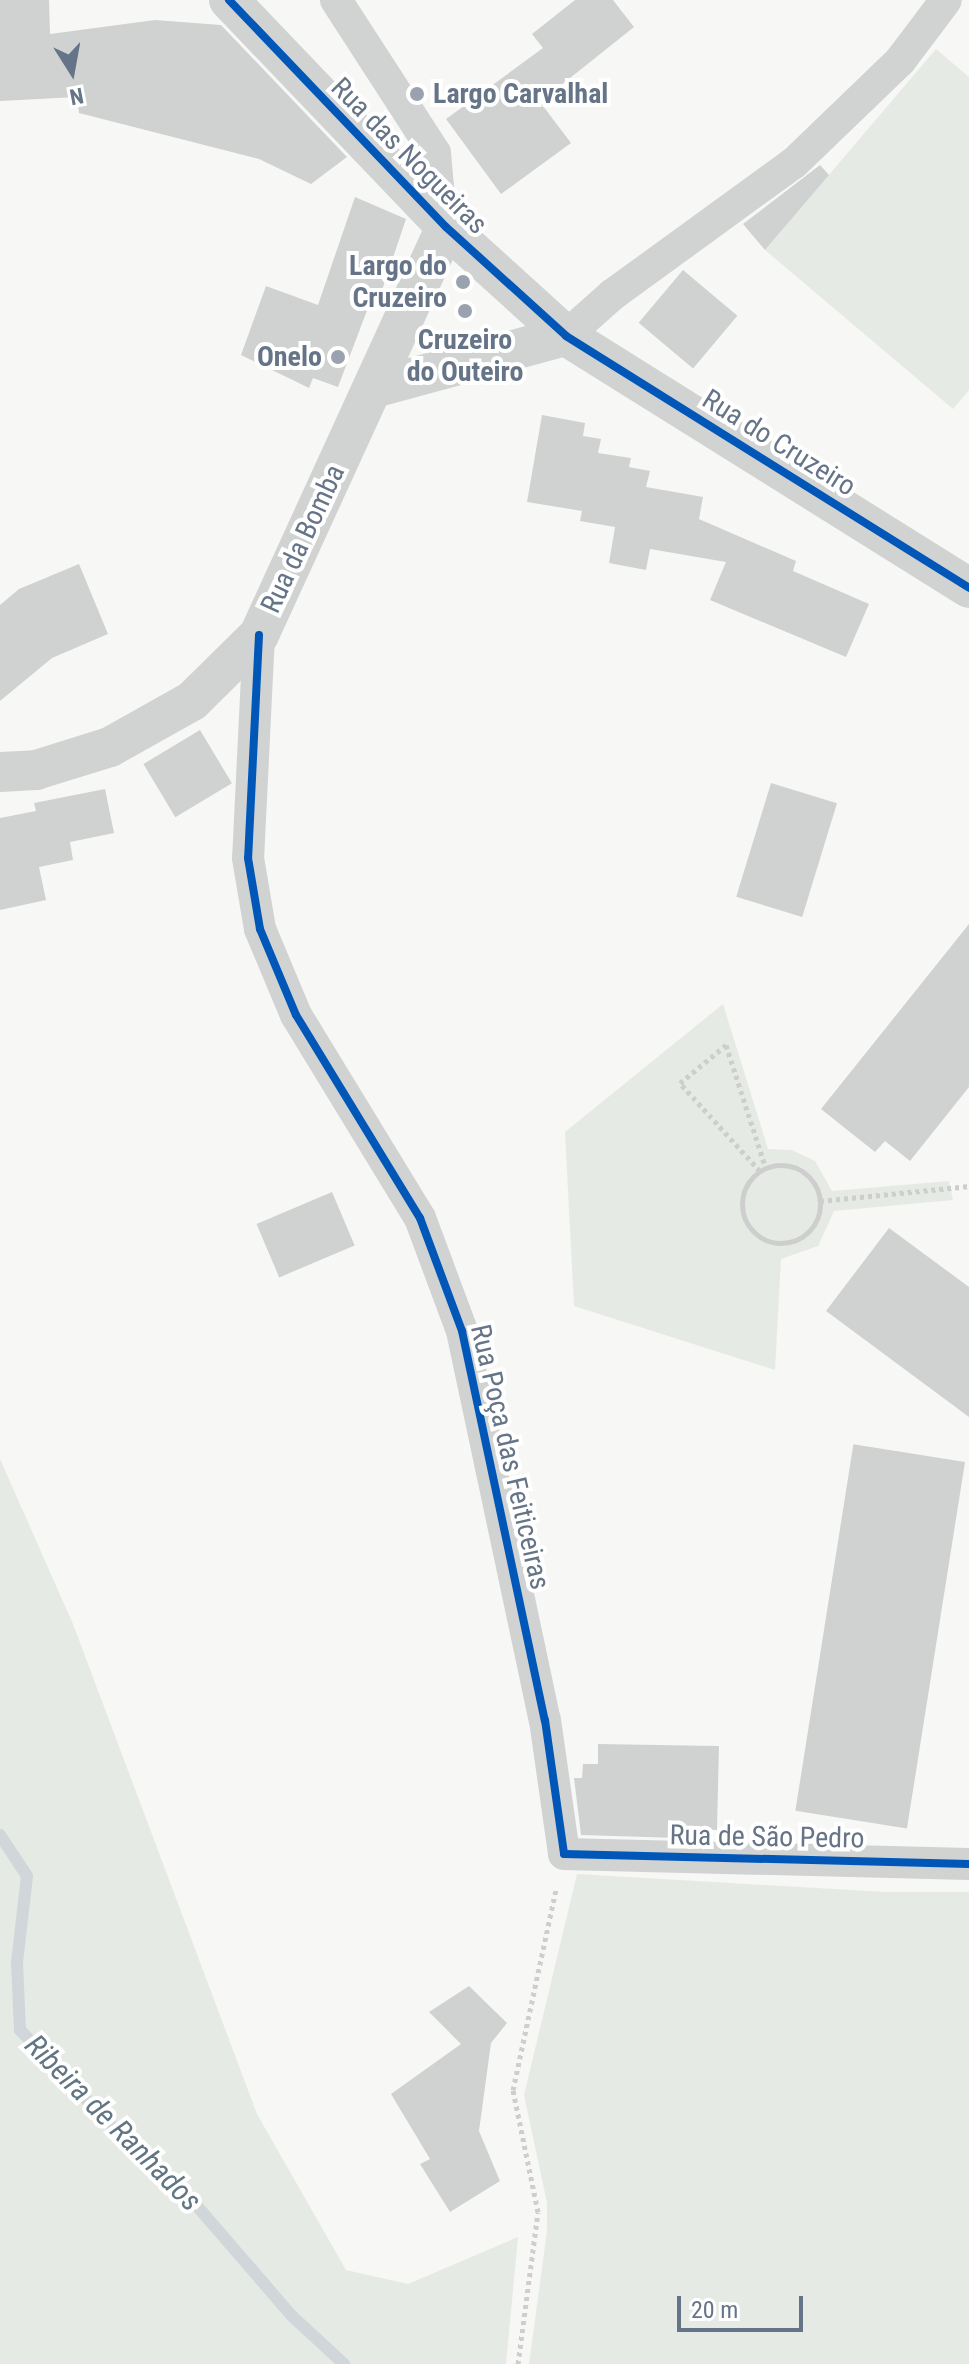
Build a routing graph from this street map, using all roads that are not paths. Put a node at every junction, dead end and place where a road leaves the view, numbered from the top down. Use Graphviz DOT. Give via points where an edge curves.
graph roads {
  1 [pos="229,0"];
  2 [pos="336,0"];
  3 [pos="946,0"];
  4 [pos="436,216"];
  5 [pos="566,336"];
  6 [pos="374,388"];
  7 [pos="969,588"];
  8 [pos="259,635"];
  9 [pos="0,772"];
  10 [pos="564,1854"];
  11 [pos="969,1864"];
  1 -- 4 [label="street, Rua das Nogueiras"];
  2 -- 4 [label="street" via="435,153"];
  3 -- 5 [label="street" via="900,61 794,163 612,295"];
  4 -- 5 [label="street, Rua das Nogueiras"];
  4 -- 6 [label="street, Rua da Bomba"];
  5 -- 6 [label="street"];
  5 -- 7 [label="street, Rua do Cruzeiro"];
  6 -- 8 [label="street, Rua da Bomba"];
  8 -- 9 [label="street, Rua da Bomba" via="192,701 110,747 36,770"];
  8 -- 10 [label="street, Rua Poça das Feiticeiras" via="248,858 260,929 296,1015 420,1218 462,1331 545,1720"];
  10 -- 11 [label="street, Rua de São Pedro"];
}
